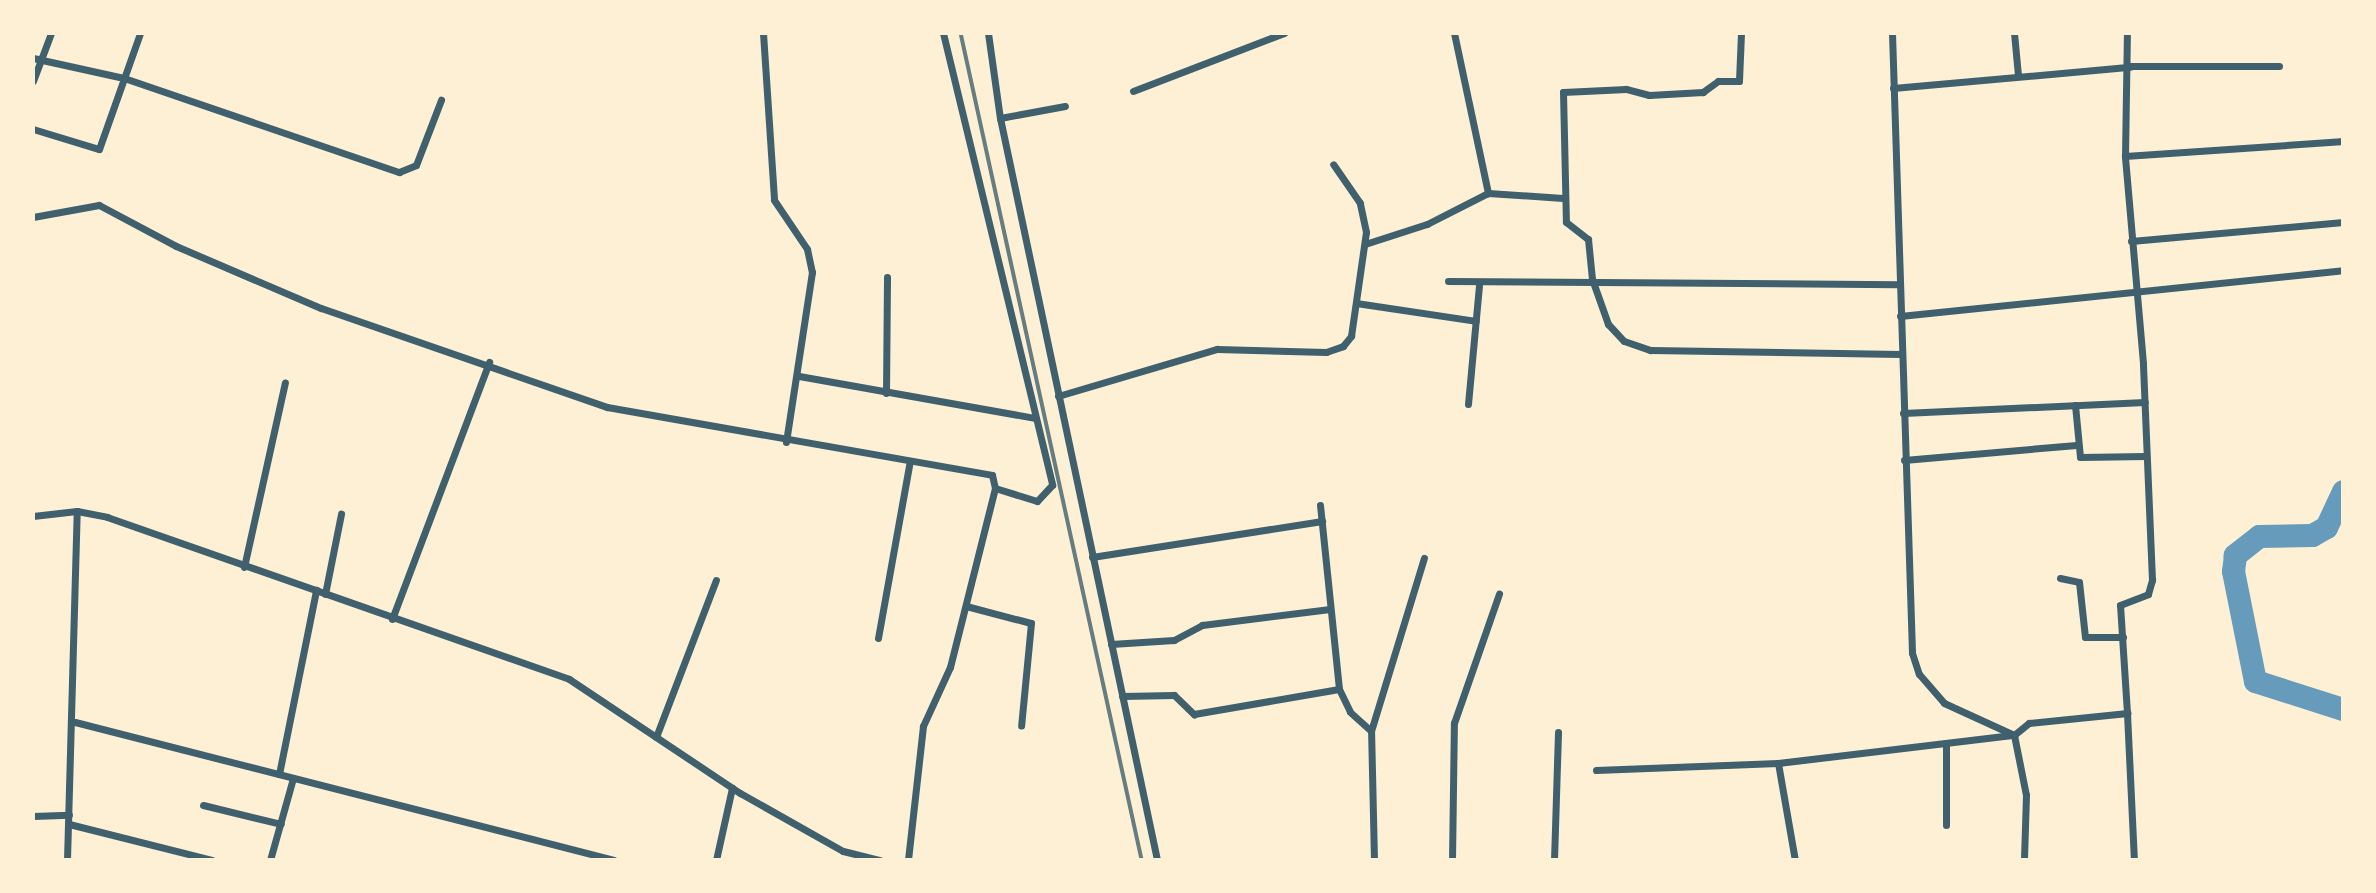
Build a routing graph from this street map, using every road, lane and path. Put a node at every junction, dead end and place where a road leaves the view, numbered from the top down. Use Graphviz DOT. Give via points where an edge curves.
graph roads {
  1 [pos="51,33"];
  2 [pos="140,33"];
  3 [pos="763,33"];
  4 [pos="943,33"];
  5 [pos="988,33"];
  6 [pos="1284,33"];
  7 [pos="1454,33"];
  8 [pos="1741,33"];
  9 [pos="1892,33"];
  10 [pos="2014,33"];
  11 [pos="2127,33"];
  12 [pos="37,59"];
  13 [pos="2130,66"];
  14 [pos="2279,66"];
  15 [pos="2018,75"];
  16 [pos="124,78"];
  17 [pos="33,81"];
  18 [pos="1893,88"];
  19 [pos="1133,91"];
  20 [pos="440,100"];
  21 [pos="1065,106"];
  22 [pos="1000,118"];
  23 [pos="33,130"];
  24 [pos="2343,141"];
  25 [pos="2125,156"];
  26 [pos="1334,164"];
  27 [pos="1488,193"];
  28 [pos="1563,198"];
  29 [pos="33,217"];
  30 [pos="2343,222"];
  31 [pos="2132,241"];
  32 [pos="1365,244"];
  33 [pos="2343,270"];
  34 [pos="887,277"];
  35 [pos="1592,279"];
  36 [pos="1448,281"];
  37 [pos="1898,284"];
  38 [pos="1479,285"];
  39 [pos="2136,293"];
  40 [pos="1356,303"];
  41 [pos="1900,316"];
  42 [pos="1476,321"];
  43 [pos="1900,354"];
  44 [pos="489,362"];
  45 [pos="799,376"];
  46 [pos="285,382"];
  47 [pos="886,393"];
  48 [pos="1059,396"];
  49 [pos="2145,402"];
  50 [pos="1468,404"];
  51 [pos="2075,405"];
  52 [pos="1903,413"];
  53 [pos="1034,418"];
  54 [pos="786,442"];
  55 [pos="2076,445"];
  56 [pos="2146,456"];
  57 [pos="1904,460"];
  58 [pos="911,461"];
  59 [pos="995,488"];
  60 [pos="1320,505"];
  61 [pos="77,511"];
  62 [pos="341,514"];
  63 [pos="33,516"];
  64 [pos="1322,521"];
  65 [pos="1092,557"];
  66 [pos="1424,558"];
  67 [pos="244,567"];
  68 [pos="2060,578"];
  69 [pos="716,580"];
  70 [pos="316,590"];
  71 [pos="325,594"];
  72 [pos="1500,594"];
  73 [pos="966,606"];
  74 [pos="1330,609"];
  75 [pos="392,619"];
  76 [pos="2123,637"];
  77 [pos="878,638"];
  78 [pos="1111,644"];
  79 [pos="1339,689"];
  80 [pos="1122,696"];
  81 [pos="2127,713"];
  82 [pos="75,722"];
  83 [pos="1021,726"];
  84 [pos="1371,731"];
  85 [pos="1558,732"];
  86 [pos="2014,735"];
  87 [pos="656,737"];
  88 [pos="1945,743"];
  89 [pos="1778,764"];
  90 [pos="1596,770"];
  91 [pos="279,774"];
  92 [pos="293,778"];
  93 [pos="732,788"];
  94 [pos="203,805"];
  95 [pos="69,815"];
  96 [pos="33,816"];
  97 [pos="69,824"];
  98 [pos="281,824"];
  99 [pos="1945,825"];
  100 [pos="843,850"];
  101 [pos="196,858"];
  102 [pos="66,860"];
  103 [pos="212,860"];
  104 [pos="270,860"];
  105 [pos="614,860"];
  106 [pos="716,860"];
  107 [pos="842,860"];
  108 [pos="880,860"];
  109 [pos="908,860"];
  110 [pos="1157,860"];
  111 [pos="1374,860"];
  112 [pos="1452,860"];
  113 [pos="1554,860"];
  114 [pos="1796,860"];
  115 [pos="2024,860"];
  116 [pos="2134,860"];
  1 -- 12 [label="street"];
  2 -- 16 [label="street"];
  3 -- 45 [label="street" via="774,200 811,260"];
  4 -- 53 [label="street"];
  5 -- 22 [label="street"];
  6 -- 19 [label="street"];
  7 -- 27 [label="street"];
  8 -- 28 [label="street" via="1739,81 1676,94 1563,92"];
  9 -- 18 [label="street"];
  10 -- 15 [label="street"];
  11 -- 13 [label="street"];
  12 -- 16 [label="street"];
  12 -- 17 [label="street"];
  13 -- 14 [label="street"];
  13 -- 15 [label="street"];
  13 -- 25 [label="street"];
  15 -- 18 [label="street"];
  16 -- 20 [label="street" via="399,172 416,165"];
  16 -- 23 [label="street" via="99,149"];
  18 -- 37 [label="street"];
  21 -- 22 [label="street"];
  22 -- 48 [label="street"];
  24 -- 25 [label="street"];
  25 -- 31 [label="street"];
  26 -- 32 [label="street" via="1360,203"];
  27 -- 28 [label="street"];
  27 -- 32 [label="street" via="1403,233"];
  28 -- 35 [label="street" via="1568,226 1588,239"];
  29 -- 44 [label="street" via="99,205 176,246 321,308"];
  30 -- 31 [label="street"];
  31 -- 39 [label="street"];
  32 -- 40 [label="street"];
  33 -- 39 [label="street"];
  34 -- 47 [label="street"];
  35 -- 37 [label="street"];
  35 -- 38 [label="street"];
  35 -- 43 [label="street" via="1616,335 1650,350"];
  36 -- 38 [label="street"];
  37 -- 41 [label="street"];
  38 -- 42 [label="street"];
  39 -- 41 [label="street"];
  39 -- 49 [label="street"];
  40 -- 42 [label="street"];
  40 -- 48 [label="street" via="1351,336 1334,351 1217,349"];
  41 -- 43 [label="street"];
  42 -- 50 [label="street"];
  43 -- 52 [label="street"];
  44 -- 54 [label="street" via="607,407"];
  44 -- 75 [label="street"];
  45 -- 47 [label="street"];
  45 -- 54 [label="street"];
  46 -- 67 [label="street"];
  47 -- 53 [label="street"];
  48 -- 65 [label="street"];
  49 -- 51 [label="street"];
  49 -- 56 [label="street"];
  51 -- 52 [label="street"];
  51 -- 55 [label="street"];
  52 -- 57 [label="street"];
  53 -- 59 [label="street" via="1049,494 1037,501"];
  54 -- 58 [label="street"];
  55 -- 56 [label="street" via="2084,458"];
  55 -- 57 [label="street"];
  56 -- 76 [label="street" via="2151,590 2123,600"];
  57 -- 86 [label="street" via="1912,653 1919,674 1944,703"];
  58 -- 59 [label="street" via="985,472"];
  58 -- 77 [label="street"];
  59 -- 73 [label="street"];
  60 -- 64 [label="street"];
  61 -- 63 [label="street"];
  61 -- 67 [label="street"];
  61 -- 82 [label="street"];
  62 -- 71 [label="street"];
  64 -- 65 [label="street"];
  64 -- 74 [label="street"];
  65 -- 78 [label="street"];
  66 -- 84 [label="street"];
  67 -- 70 [label="street"];
  68 -- 76 [label="street" via="2079,582 2085,637"];
  69 -- 87 [label="street"];
  70 -- 71 [label="street"];
  70 -- 91 [label="street"];
  71 -- 75 [label="street"];
  72 -- 112 [label="street" via="1454,723"];
  73 -- 83 [label="street" via="1031,623"];
  73 -- 109 [label="street" via="950,667 923,726"];
  74 -- 78 [label="street" via="1202,625 1174,640"];
  74 -- 79 [label="street"];
  75 -- 87 [label="street" via="569,679"];
  76 -- 81 [label="street"];
  78 -- 80 [label="street"];
  79 -- 80 [label="street" via="1194,714 1174,695"];
  79 -- 84 [label="street" via="1350,712"];
  80 -- 110 [label="street"];
  81 -- 86 [label="street" via="2029,723"];
  81 -- 116 [label="street"];
  82 -- 91 [label="street"];
  82 -- 95 [label="street"];
  84 -- 111 [label="street"];
  85 -- 113 [label="street"];
  86 -- 88 [label="street"];
  86 -- 115 [label="street" via="2026,795"];
  87 -- 93 [label="street"];
  88 -- 89 [label="street"];
  88 -- 99 [label="street"];
  89 -- 90 [label="street"];
  89 -- 114 [label="street"];
  91 -- 92 [label="street"];
  92 -- 98 [label="street"];
  92 -- 105 [label="street"];
  93 -- 100 [label="street"];
  93 -- 106 [label="street"];
  94 -- 98 [label="street"];
  95 -- 96 [label="street"];
  95 -- 97 [label="street"];
  97 -- 101 [label="street"];
  97 -- 102 [label="street"];
  98 -- 104 [label="street"];
  100 -- 107 [label="street"];
  100 -- 108 [label="street"];
  101 -- 103 [label="street"];
}
